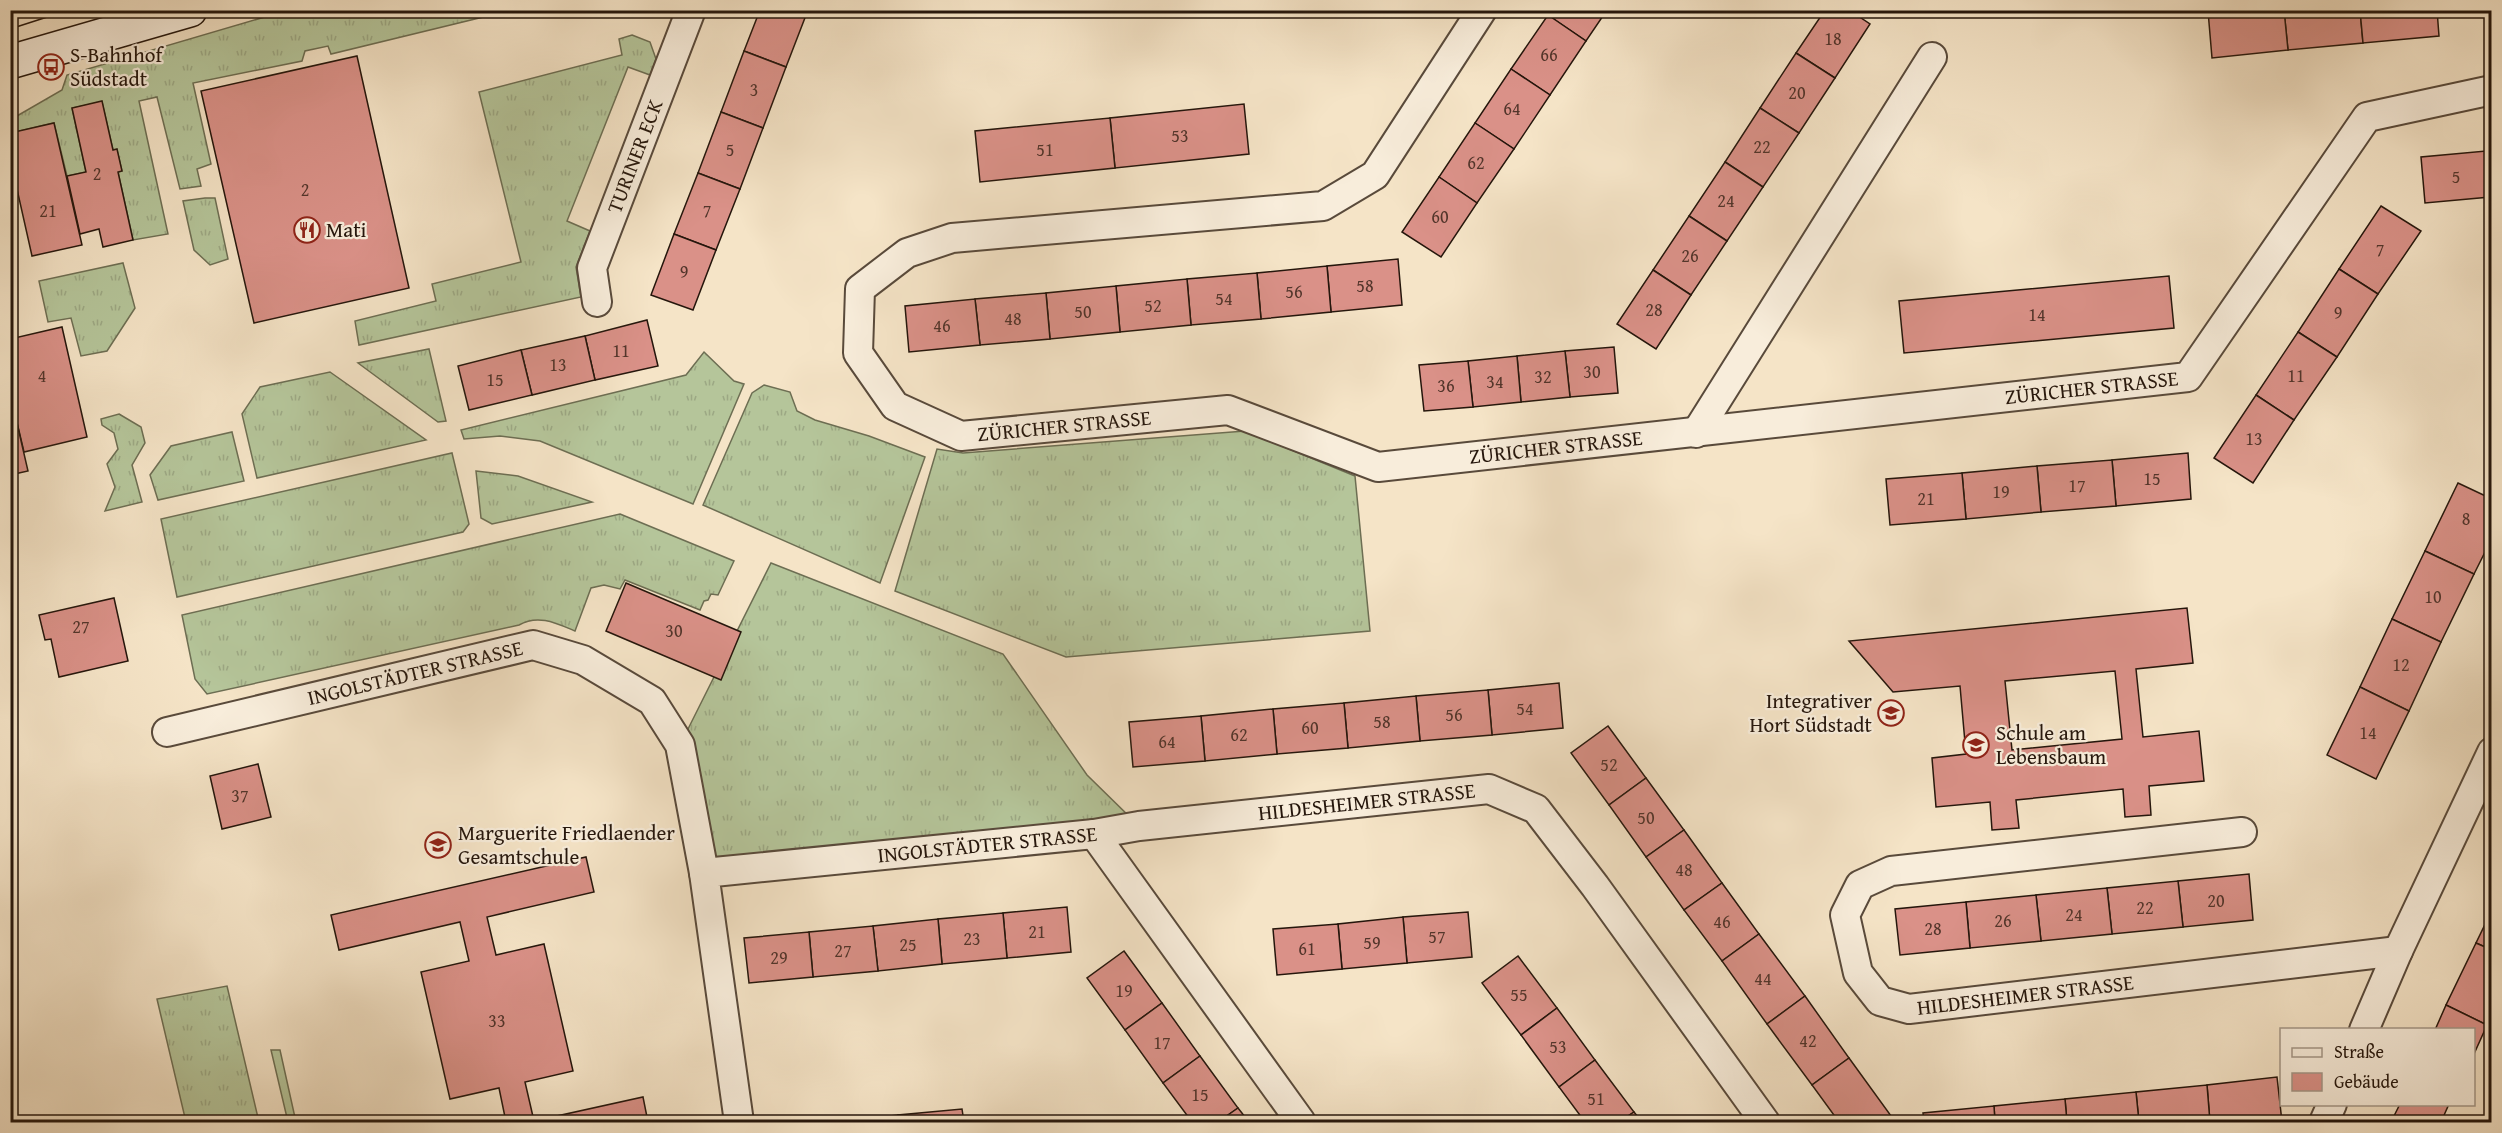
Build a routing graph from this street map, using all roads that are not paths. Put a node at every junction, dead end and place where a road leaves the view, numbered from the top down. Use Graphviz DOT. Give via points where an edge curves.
graph roads {
  1 [pos="190,10"];
  2 [pos="691,10"];
  3 [pos="1482,10"];
  4 [pos="1932,57"];
  5 [pos="10,62"];
  6 [pos="2492,90"];
  7 [pos="597,302"];
  8 [pos="1696,433"];
  9 [pos="167,732"];
  10 [pos="2492,752"];
  11 [pos="2242,832"];
  12 [pos="1094,834"];
  13 [pos="704,873"];
  14 [pos="2398,951"];
  15 [pos="2364,1028"];
  16 [pos="2331,1106"];
  17 [pos="739,1122"];
  18 [pos="1301,1122"];
  19 [pos="1765,1122"];
  20 [pos="2324,1122"];
  1 -- 5 [label="street"];
  2 -- 7 [label="street, TURINER ECK" via="592,268"];
  3 -- 8 [label="street, ZÜRICHER STRASSE" via="1375,174 1323,206 952,238 907,253 860,289 858,353 895,406 961,436 1228,410 1378,467"];
  4 -- 8 [label="street"];
  6 -- 8 [label="street, ZÜRICHER STRASSE" via="2367,117 2188,377"];
  9 -- 13 [label="street, INGOLSTÄDTER STRASSE" via="533,645 583,660 652,701 680,745"];
  10 -- 14 [label="street"];
  11 -- 14 [label="street, HILDESHEIMER STRASSE" via="1891,871 1860,885 1845,915 1858,972 1880,1001 1909,1009"];
  12 -- 13 [label="street, INGOLSTÄDTER STRASSE"];
  12 -- 18 [label="street, INGOLSTÄDTER STRASSE"];
  12 -- 19 [label="street, HILDESHEIMER STRASSE" via="1489,789 1536,810"];
  13 -- 17 [label="street, INGOLSTÄDTER STRASSE"];
  14 -- 15 [label="street"];
  16 -- 20 [label="street"];
}
